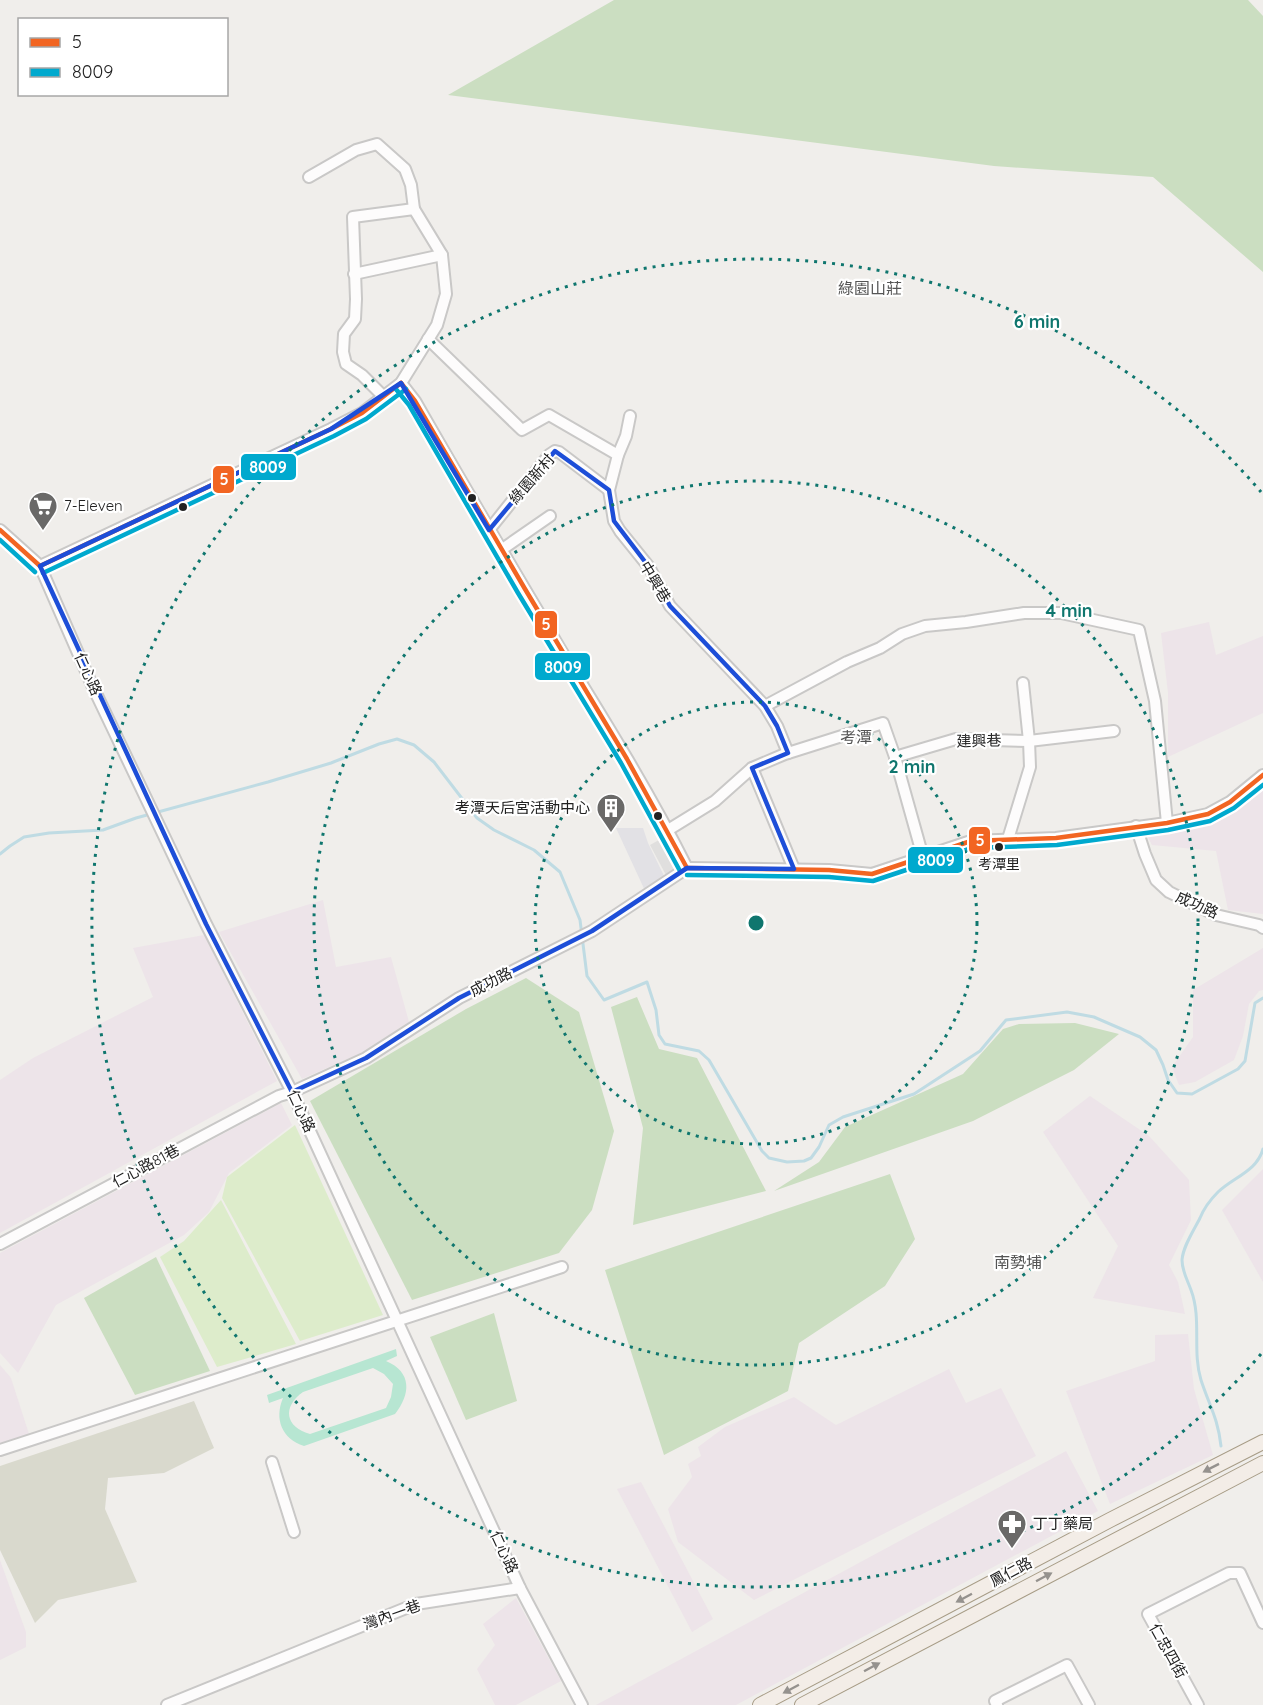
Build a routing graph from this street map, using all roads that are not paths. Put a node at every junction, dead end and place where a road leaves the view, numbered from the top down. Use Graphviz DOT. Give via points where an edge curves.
graph roads {
  1 [pos="309,177"];
  2 [pos="414,208"];
  3 [pos="442,255"];
  4 [pos="354,274"];
  5 [pos="429,339"];
  6 [pos="401,383"];
  7 [pos="384,397"];
  8 [pos="630,416"];
  9 [pos="618,455"];
  10 [pos="609,490"];
  11 [pos="550,516"];
  12 [pos="0,530"];
  13 [pos="489,530"];
  14 [pos="501,550"];
  15 [pos="40,566"];
  16 [pos="1023,683"];
  17 [pos="765,706"];
  18 [pos="1114,731"];
  19 [pos="1029,741"];
  20 [pos="788,753"];
  21 [pos="895,756"];
  22 [pos="752,768"];
  23 [pos="1263,775"];
  24 [pos="1167,823"];
  25 [pos="1136,826"];
  26 [pos="668,830"];
  27 [pos="1008,839"];
  28 [pos="923,857"];
  29 [pos="687,868"];
  30 [pos="794,869"];
  31 [pos="1263,928"];
  32 [pos="292,1092"];
  33 [pos="0,1244"];
  34 [pos="562,1267"];
  35 [pos="397,1320"];
  36 [pos="1263,1442"];
  37 [pos="0,1450"];
  38 [pos="272,1462"];
  39 [pos="1263,1463"];
  40 [pos="294,1532"];
  41 [pos="520,1588"];
  42 [pos="1263,1623"];
  43 [pos="167,1705"];
  44 [pos="582,1705"];
  45 [pos="760,1705"];
  46 [pos="802,1705"];
  47 [pos="997,1705"];
  48 [pos="1089,1705"];
  49 [pos="1198,1705"];
  1 -- 2 [label="street" via="356,150 377,144 405,169"];
  2 -- 3 [label="street"];
  2 -- 4 [label="street" via="353,217"];
  3 -- 4 [label="street"];
  3 -- 5 [label="street" via="446,294"];
  4 -- 7 [label="street" via="355,320 344,334 343,352 346,363"];
  5 -- 6 [label="street"];
  5 -- 9 [label="street" via="522,430 549,415"];
  6 -- 7 [label="street"];
  6 -- 13 [label="street"];
  7 -- 15 [label="street" via="331,429"];
  8 -- 9 [label="street, 中興巷"];
  9 -- 10 [label="street, 中興巷"];
  10 -- 13 [label="street, 綠園新村" via="555,451"];
  10 -- 17 [label="street, 中興巷" via="614,521 649,567 670,606"];
  11 -- 14 [label="street"];
  12 -- 15 [label="street, 仁心路"];
  13 -- 14 [label="street"];
  14 -- 26 [label="street"];
  15 -- 32 [label="street, 仁心路" via="206,924"];
  16 -- 19 [label="street"];
  17 -- 20 [label="street, 中興巷"];
  17 -- 24 [label="street" via="902,634 925,626 1033,613 1061,614 1139,630 1155,701"];
  18 -- 19 [label="street, 建興巷"];
  19 -- 21 [label="street, 建興巷" via="956,739"];
  19 -- 27 [label="street" via="1030,767"];
  20 -- 21 [label="street" via="883,723"];
  20 -- 22 [label="street"];
  21 -- 28 [label="street"];
  22 -- 26 [label="street" via="715,801"];
  22 -- 30 [label="street"];
  23 -- 24 [label="street" via="1208,814"];
  24 -- 25 [label="street"];
  25 -- 27 [label="street" via="1056,838"];
  25 -- 31 [label="street, 成功路" via="1156,880 1169,892 1216,915"];
  26 -- 29 [label="street"];
  27 -- 28 [label="street" via="971,841"];
  28 -- 30 [label="street" via="872,874"];
  29 -- 30 [label="street"];
  29 -- 32 [label="street, 成功路" via="592,931 459,998 366,1058"];
  32 -- 33 [label="street, 仁心路81巷"];
  32 -- 35 [label="street, 仁心路"];
  34 -- 35 [label="street"];
  35 -- 37 [label="street"];
  35 -- 41 [label="street, 仁心路"];
  36 -- 45 [label="main road, 鳳仁路, one-way"];
  38 -- 40 [label="street"];
  46 -- 39 [label="main road, 鳳仁路, one-way"];
  41 -- 43 [label="street, 灣內一巷" via="416,1604"];
  41 -- 44 [label="street, 仁心路"];
  42 -- 49 [label="street, 仁忠四街" via="1240,1573 1229,1573 1148,1614"];
  47 -- 48 [label="street" via="995,1701 1067,1665"];
}
